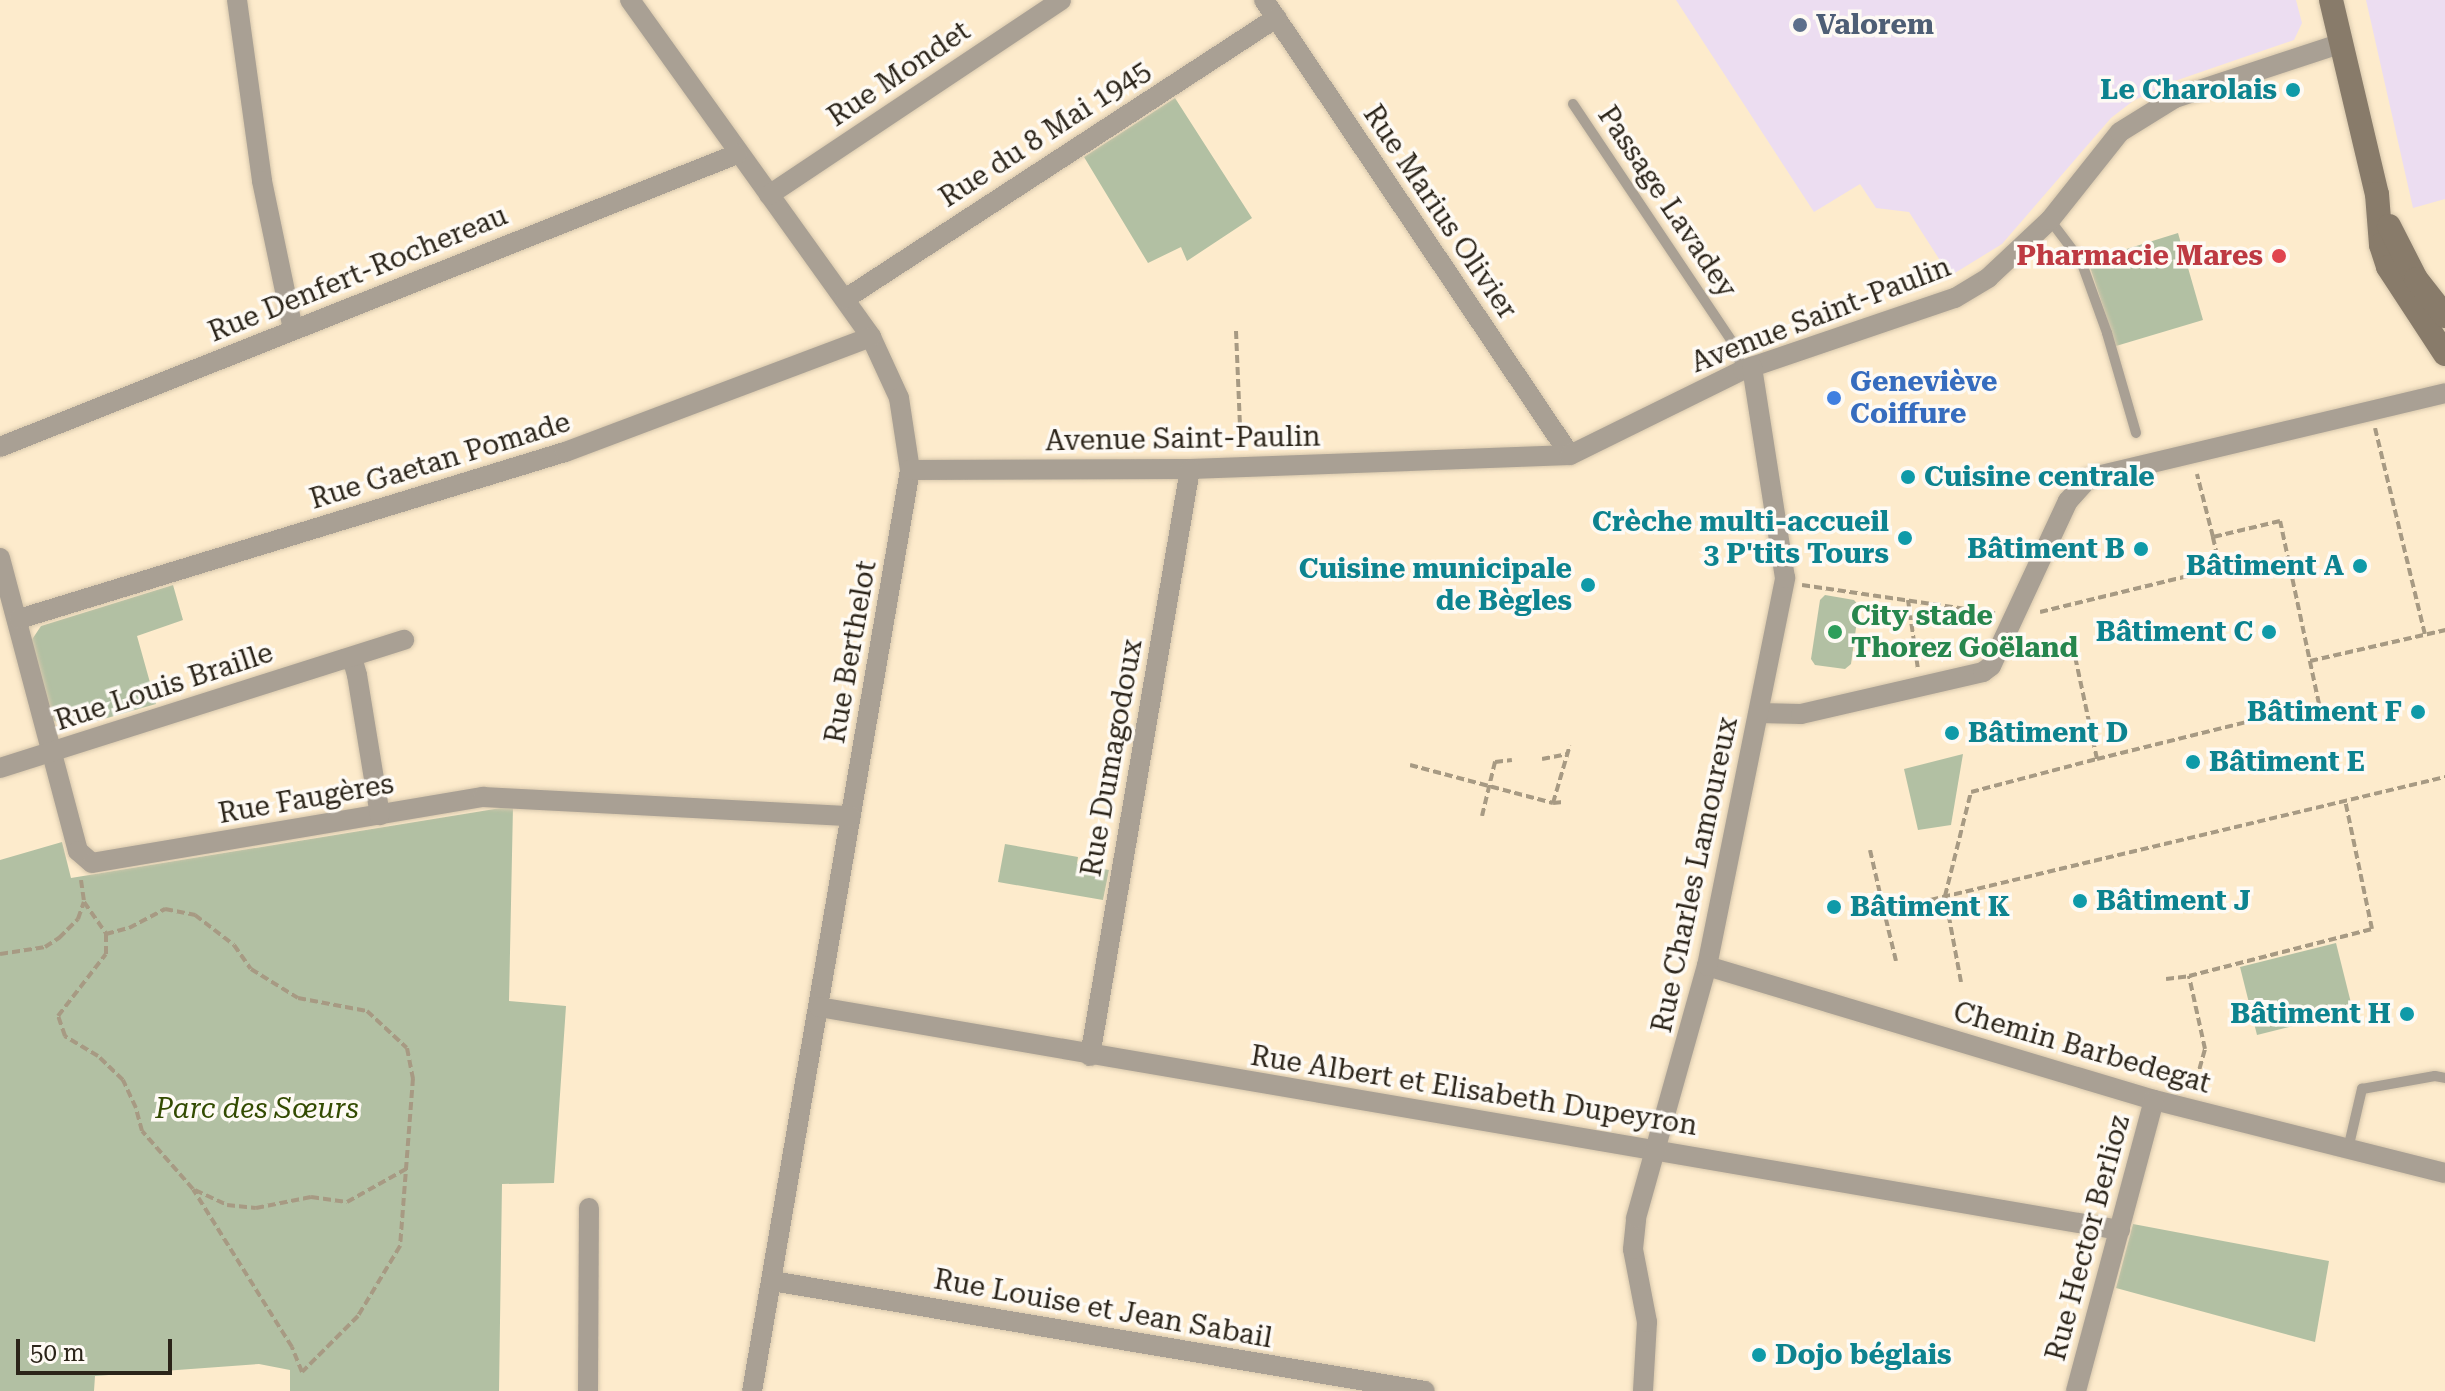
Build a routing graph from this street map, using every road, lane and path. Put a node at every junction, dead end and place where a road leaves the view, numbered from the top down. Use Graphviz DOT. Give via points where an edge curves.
graph roads {
  1 [pos="237,0"];
  2 [pos="630,0"];
  3 [pos="1061,0"];
  4 [pos="2331,0"];
  5 [pos="1267,5"];
  6 [pos="2342,43"];
  7 [pos="1573,104"];
  8 [pos="737,154"];
  9 [pos="2377,194"];
  10 [pos="769,195"];
  11 [pos="2050,220"];
  12 [pos="845,299"];
  13 [pos="2445,316"];
  14 [pos="293,330"];
  15 [pos="1236,331"];
  16 [pos="871,337"];
  17 [pos="2445,354"];
  18 [pos="1747,368"];
  19 [pos="2445,393"];
  20 [pos="2370,410"];
  21 [pos="2136,433"];
  22 [pos="0,447"];
  23 [pos="2191,452"];
  24 [pos="1570,455"];
  25 [pos="1241,467"];
  26 [pos="1190,469"];
  27 [pos="910,470"];
  28 [pos="2213,537"];
  29 [pos="0,558"];
  30 [pos="1784,583"];
  31 [pos="1908,600"];
  32 [pos="2015,615"];
  33 [pos="19,619"];
  34 [pos="2445,630"];
  35 [pos="2070,633"];
  36 [pos="2425,634"];
  37 [pos="404,640"];
  38 [pos="344,659"];
  39 [pos="2310,661"];
  40 [pos="1922,687"];
  41 [pos="1759,713"];
  42 [pos="1570,745"];
  43 [pos="53,752"];
  44 [pos="1567,754"];
  45 [pos="1542,759"];
  46 [pos="2097,759"];
  47 [pos="1512,760"];
  48 [pos="1410,765"];
  49 [pos="0,768"];
  50 [pos="2445,777"];
  51 [pos="1489,786"];
  52 [pos="2345,800"];
  53 [pos="1563,802"];
  54 [pos="1553,803"];
  55 [pos="380,815"];
  56 [pos="851,816"];
  57 [pos="1482,816"];
  58 [pos="1870,850"];
  59 [pos="84,858"];
  60 [pos="1945,896"];
  61 [pos="84,902"];
  62 [pos="1884,911"];
  63 [pos="106,934"];
  64 [pos="0,954"];
  65 [pos="1896,961"];
  66 [pos="1707,966"];
  67 [pos="2189,976"];
  68 [pos="2166,979"];
  69 [pos="1961,982"];
  70 [pos="819,1007"];
  71 [pos="1090,1056"];
  72 [pos="2445,1078"];
  73 [pos="2154,1100"];
  74 [pos="2189,1109"];
  75 [pos="2348,1149"];
  76 [pos="1657,1150"];
  77 [pos="406,1169"];
  78 [pos="2445,1173"];
  79 [pos="193,1189"];
  80 [pos="589,1208"];
  81 [pos="2120,1230"];
  82 [pos="772,1281"];
  83 [pos="588,1391"];
  84 [pos="752,1391"];
  85 [pos="1425,1391"];
  86 [pos="1643,1391"];
  87 [pos="2076,1391"];
  1 -- 14 [label="street" via="262,181"];
  2 -- 8 [label="street, Rue Berthelot"];
  3 -- 10 [label="street, Rue Mondet"];
  4 -- 6 [label="street"];
  5 -- 12 [label="street, Rue du 8 Mai 1945"];
  5 -- 24 [label="street, Rue Marius Olivier"];
  6 -- 9 [label="street"];
  6 -- 11 [label="street, Avenue Saint-Paulin" via="2175,98 2120,132"];
  7 -- 18 [label="lane, Passage Lavadey"];
  8 -- 10 [label="street, Rue Berthelot"];
  8 -- 14 [label="street, Rue Denfert-Rochereau"];
  9 -- 13 [label="street" via="2405,261"];
  9 -- 17 [label="street" via="2388,267"];
  10 -- 12 [label="street, Rue Berthelot"];
  11 -- 18 [label="street, Avenue Saint-Paulin" via="1988,278 1955,298"];
  11 -- 21 [label="lane" via="2081,261"];
  12 -- 16 [label="street, Rue Berthelot"];
  14 -- 22 [label="street, Rue Denfert-Rochereau"];
  15 -- 25 [label="path"];
  16 -- 27 [label="street, Rue Berthelot" via="899,398"];
  16 -- 33 [label="street, Rue Gaetan Pomade" via="565,452"];
  18 -- 24 [label="street, Avenue Saint-Paulin"];
  18 -- 30 [label="street, Rue Charles Lamoureux"];
  19 -- 20 [label="street"];
  20 -- 23 [label="street"];
  20 -- 36 [label="path"];
  23 -- 28 [label="path"];
  23 -- 32 [label="street" via="2089,478 2079,486"];
  24 -- 25 [label="street, Avenue Saint-Paulin"];
  25 -- 26 [label="street, Avenue Saint-Paulin"];
  26 -- 27 [label="street, Avenue Saint-Paulin"];
  26 -- 71 [label="street, Rue Dumagodoux"];
  27 -- 56 [label="street, Rue Berthelot"];
  28 -- 32 [label="path" via="2220,568"];
  28 -- 39 [label="path" via="2280,521"];
  29 -- 33 [label="street"];
  30 -- 31 [label="path"];
  30 -- 41 [label="street, Rue Charles Lamoureux"];
  31 -- 32 [label="path"];
  31 -- 40 [label="path"];
  32 -- 40 [label="street" via="1991,666"];
  33 -- 43 [label="street"];
  34 -- 36 [label="path"];
  35 -- 46 [label="path"];
  36 -- 39 [label="path"];
  37 -- 38 [label="street, Rue Louis Braille"];
  38 -- 43 [label="street, Rue Louis Braille"];
  38 -- 55 [label="street" via="353,661 357,675"];
  39 -- 46 [label="path" via="2319,704"];
  40 -- 41 [label="street" via="1801,714"];
  41 -- 66 [label="street, Rue Charles Lamoureux"];
  42 -- 44 [label="path"];
  43 -- 49 [label="street, Rue Louis Braille"];
  43 -- 59 [label="street"];
  44 -- 45 [label="path"];
  44 -- 54 [label="path"];
  46 -- 60 [label="path" via="1971,792"];
  47 -- 51 [label="path" via="1495,762"];
  48 -- 51 [label="path"];
  50 -- 52 [label="path"];
  51 -- 54 [label="path"];
  51 -- 57 [label="path"];
  52 -- 60 [label="path"];
  52 -- 67 [label="path" via="2372,929"];
  53 -- 54 [label="path"];
  55 -- 56 [label="street, Rue Faugères" via="483,797"];
  55 -- 59 [label="street, Rue Faugères" via="100,863"];
  56 -- 70 [label="street, Rue Berthelot"];
  58 -- 62 [label="path"];
  59 -- 61 [label="path"];
  60 -- 62 [label="path"];
  60 -- 69 [label="path"];
  61 -- 63 [label="path"];
  61 -- 64 [label="path" via="78,919 45,947"];
  62 -- 65 [label="path"];
  63 -- 77 [label="path" via="165,909 195,915 234,945 251,969 298,998 367,1011 407,1048 413,1078"];
  63 -- 79 [label="path" via="106,954 58,1016 65,1036 98,1056 123,1080 142,1131"];
  66 -- 73 [label="street, Chemin Barbedegat"];
  66 -- 76 [label="street, Rue Charles Lamoureux"];
  67 -- 68 [label="path"];
  67 -- 74 [label="path" via="2205,1049"];
  70 -- 71 [label="street, Rue Albert et Elisabeth Dupeyron"];
  70 -- 82 [label="street, Rue Berthelot"];
  71 -- 76 [label="street, Rue Albert et Elisabeth Dupeyron"];
  72 -- 75 [label="lane" via="2362,1089"];
  73 -- 74 [label="street, Chemin Barbedegat"];
  73 -- 81 [label="street, Rue Hector Berlioz"];
  74 -- 75 [label="street, Chemin Barbedegat"];
  75 -- 78 [label="street, Chemin Barbedegat"];
  76 -- 81 [label="street, Rue Albert et Elisabeth Dupeyron"];
  76 -- 86 [label="street, Rue Charles Lamoureux" via="1636,1218 1633,1249 1647,1322"];
  77 -- 79 [label="path" via="347,1202 311,1197 256,1208 227,1205"];
  77 -- 79 [label="path" via="400,1246 358,1316 302,1372 292,1347"];
  80 -- 83 [label="street"];
  81 -- 87 [label="street, Rue Hector Berlioz"];
  82 -- 84 [label="street, Rue Berthelot"];
  82 -- 85 [label="street, Rue Louise et Jean Sabail"];
}
